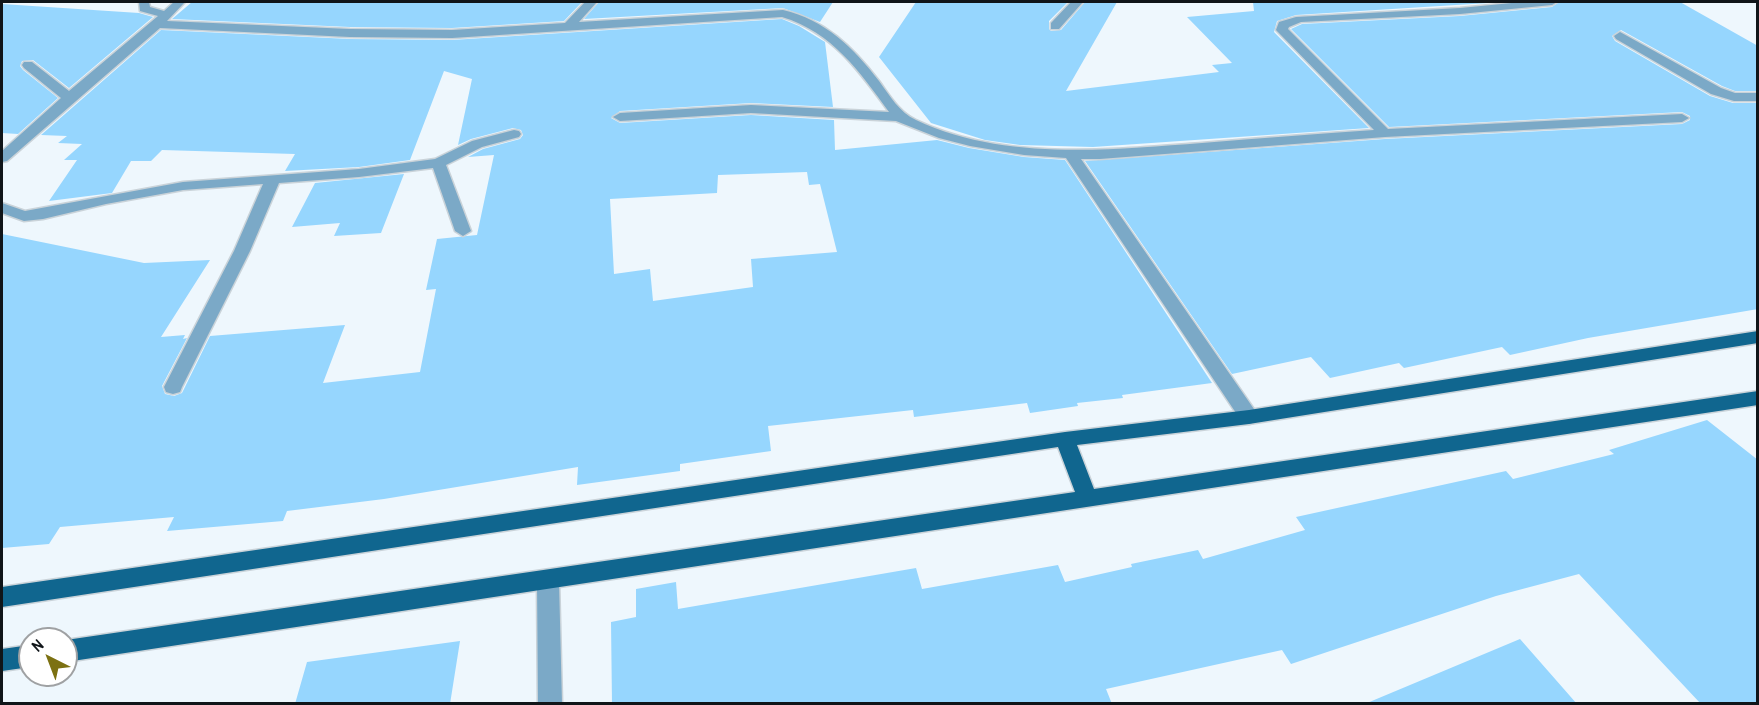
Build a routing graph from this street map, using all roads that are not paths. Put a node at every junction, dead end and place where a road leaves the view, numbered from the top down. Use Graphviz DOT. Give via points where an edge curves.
graph roads {
  1 [pos="144,2"];
  2 [pos="180,2"];
  3 [pos="591,2"];
  4 [pos="1077,2"];
  5 [pos="1543,2"];
  6 [pos="1552,2"];
  7 [pos="162,20"];
  8 [pos="1055,26"];
  9 [pos="567,28"];
  10 [pos="1620,36"];
  11 [pos="28,65"];
  12 [pos="1758,97"];
  13 [pos="69,98"];
  14 [pos="620,117"];
  15 [pos="899,117"];
  16 [pos="1682,118"];
  17 [pos="514,134"];
  18 [pos="1385,134"];
  19 [pos="1071,155"];
  20 [pos="2,158"];
  21 [pos="438,163"];
  22 [pos="273,179"];
  23 [pos="2,208"];
  24 [pos="463,231"];
  25 [pos="1758,337"];
  26 [pos="173,387"];
  27 [pos="1758,398"];
  28 [pos="1250,417"];
  29 [pos="1065,439"];
  30 [pos="1088,499"];
  31 [pos="548,581"];
  32 [pos="2,597"];
  33 [pos="78,649"];
  34 [pos="18,658"];
  35 [pos="2,660"];
  36 [pos="550,704"];
  1 -- 7 [label="street" via="144,9"];
  2 -- 7 [label="street"];
  3 -- 9 [label="street"];
  4 -- 8 [label="street"];
  5 -- 6 [label="street"];
  5 -- 18 [label="street" via="1460,11 1300,19 1283,25 1282,30"];
  7 -- 9 [label="street" via="398,34"];
  7 -- 13 [label="street"];
  9 -- 15 [label="street" via="783,13 799,16 835,39"];
  10 -- 12 [label="street" via="1716,92"];
  11 -- 13 [label="street"];
  13 -- 20 [label="street"];
  14 -- 15 [label="street" via="751,109"];
  15 -- 19 [label="street" via="978,144"];
  16 -- 18 [label="street"];
  17 -- 21 [label="street" via="477,144"];
  18 -- 19 [label="street"];
  19 -- 28 [label="street"];
  21 -- 22 [label="street"];
  21 -- 24 [label="street"];
  22 -- 23 [label="street" via="173,187 43,214 24,216"];
  22 -- 26 [label="street" via="242,251"];
  25 -- 28 [label="main road"];
  27 -- 30 [label="main road"];
  28 -- 29 [label="main road"];
  29 -- 30 [label="main road"];
  29 -- 32 [label="main road"];
  30 -- 31 [label="main road"];
  31 -- 33 [label="main road"];
  31 -- 36 [label="street"];
  34 -- 35 [label="main road"];
}
